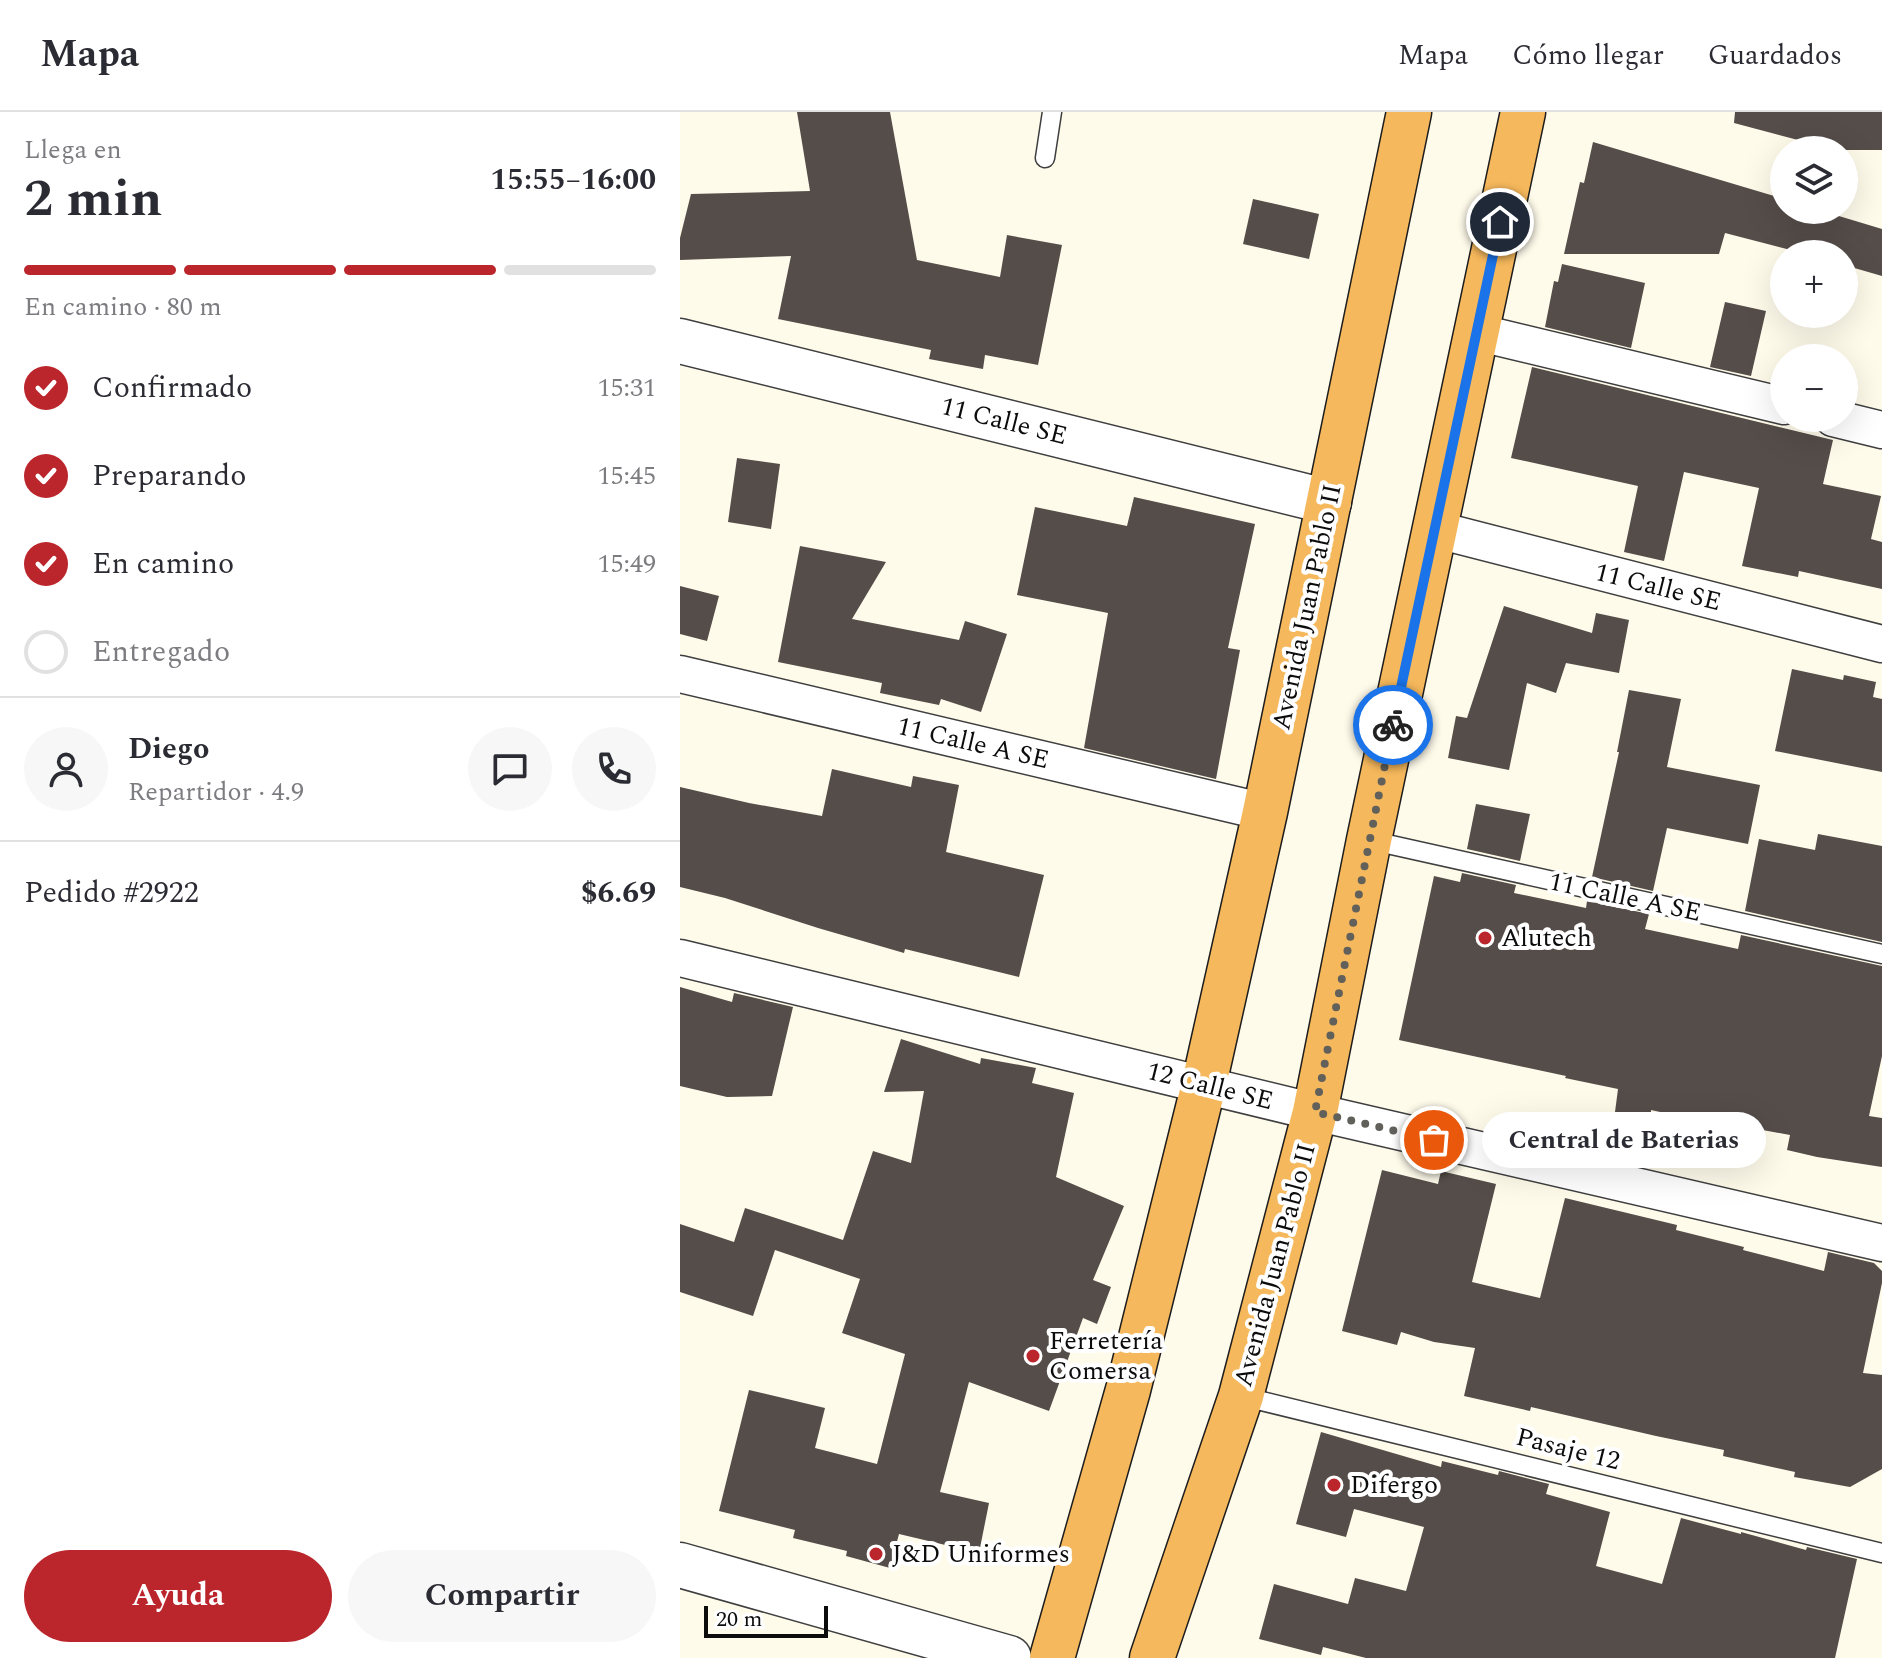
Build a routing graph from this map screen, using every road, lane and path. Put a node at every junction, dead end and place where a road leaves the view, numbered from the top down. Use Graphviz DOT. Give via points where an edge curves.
graph roads {
  1 [pos="1052,112"];
  2 [pos="1409,112"];
  3 [pos="1523,112"];
  4 [pos="1045,158"];
  5 [pos="1476,332"];
  6 [pos="680,341"];
  7 [pos="1770,403"];
  8 [pos="1858,424"];
  9 [pos="1882,430"];
  10 [pos="1329,502"];
  11 [pos="1434,529"];
  12 [pos="1882,644"];
  13 [pos="680,674"];
  14 [pos="1265,812"];
  15 [pos="1369,840"];
  16 [pos="1882,954"];
  17 [pos="680,958"];
  18 [pos="1204,1084"];
  19 [pos="1315,1112"];
  20 [pos="1882,1243"];
  21 [pos="1241,1396"];
  22 [pos="1882,1553"];
  23 [pos="680,1565"];
  24 [pos="1009,1658"];
  25 [pos="1052,1658"];
  26 [pos="1152,1658"];
  1 -- 4 [label="lane"];
  2 -- 10 [label="highway, Avenida Juan Pablo II"];
  3 -- 5 [label="highway, Avenida Juan Pablo II"];
  5 -- 7 [label="street"];
  5 -- 11 [label="highway, Avenida Juan Pablo II"];
  6 -- 10 [label="street, 11 Calle SE"];
  8 -- 9 [label="street"];
  10 -- 14 [label="highway, Avenida Juan Pablo II"];
  11 -- 12 [label="street, 11 Calle SE"];
  11 -- 15 [label="highway, Avenida Juan Pablo II"];
  13 -- 14 [label="street, 11 Calle A SE"];
  14 -- 18 [label="highway, Avenida Juan Pablo II"];
  15 -- 16 [label="lane, 11 Calle A SE"];
  15 -- 19 [label="highway, Avenida Juan Pablo II"];
  17 -- 18 [label="street, 12 Calle SE"];
  18 -- 19 [label="street, 12 Calle SE"];
  18 -- 25 [label="highway, Avenida Juan Pablo II" via="1128,1390"];
  19 -- 20 [label="street, 12 Calle SE"];
  19 -- 21 [label="highway, Avenida Juan Pablo II"];
  21 -- 22 [label="lane, Pasaje 12"];
  21 -- 26 [label="highway, Avenida Juan Pablo II"];
  23 -- 24 [label="street"];
}
